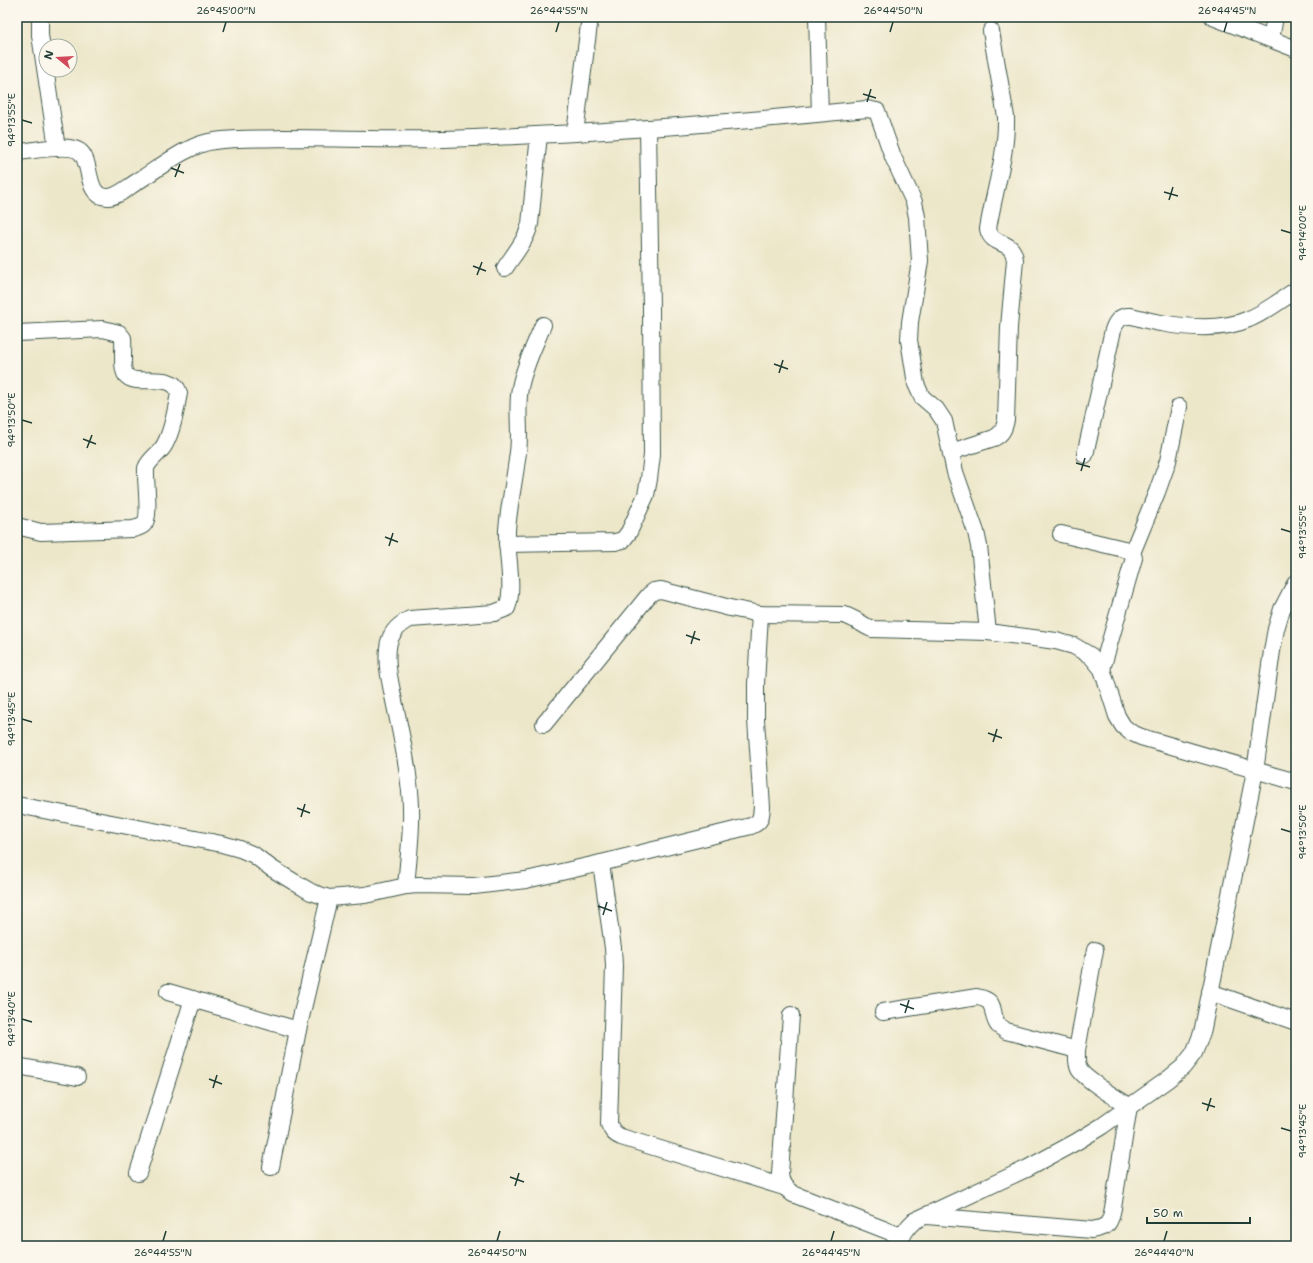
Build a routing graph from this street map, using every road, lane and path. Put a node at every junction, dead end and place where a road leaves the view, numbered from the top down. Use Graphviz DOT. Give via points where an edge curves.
graph roads {
  1 [pos="40,17"];
  2 [pos="590,17"];
  3 [pos="817,17"];
  4 [pos="1213,17"];
  5 [pos="1275,17"];
  6 [pos="991,31"];
  7 [pos="1271,39"];
  8 [pos="1296,49"];
  9 [pos="820,114"];
  10 [pos="648,128"];
  11 [pos="575,133"];
  12 [pos="539,135"];
  13 [pos="57,148"];
  14 [pos="17,152"];
  15 [pos="505,268"];
  16 [pos="1296,290"];
  17 [pos="543,325"];
  18 [pos="17,333"];
  19 [pos="1179,407"];
  20 [pos="951,452"];
  21 [pos="1085,455"];
  22 [pos="17,526"];
  23 [pos="1061,534"];
  24 [pos="507,544"];
  25 [pos="1132,553"];
  26 [pos="1296,582"];
  27 [pos="760,614"];
  28 [pos="988,632"];
  29 [pos="1102,669"];
  30 [pos="544,724"];
  31 [pos="1255,771"];
  32 [pos="1296,782"];
  33 [pos="17,805"];
  34 [pos="601,863"];
  35 [pos="406,886"];
  36 [pos="328,898"];
  37 [pos="1095,950"];
  38 [pos="168,992"];
  39 [pos="1210,992"];
  40 [pos="193,999"];
  41 [pos="883,1012"];
  42 [pos="791,1015"];
  43 [pos="1296,1022"];
  44 [pos="298,1030"];
  45 [pos="1077,1050"];
  46 [pos="17,1066"];
  47 [pos="77,1077"];
  48 [pos="1130,1106"];
  49 [pos="271,1167"];
  50 [pos="138,1173"];
  51 [pos="784,1187"];
  52 [pos="926,1216"];
  53 [pos="900,1241"];
  1 -- 13 [label="street" via="40,35"];
  2 -- 11 [label="street"];
  3 -- 9 [label="street"];
  4 -- 7 [label="street"];
  5 -- 7 [label="street"];
  6 -- 20 [label="street" via="1006,117 1006,131 1002,165 988,229 994,239 1011,248 1015,260 1009,327 1006,420 1000,435"];
  7 -- 8 [label="street"];
  9 -- 10 [label="street"];
  9 -- 20 [label="street" via="868,109 877,111 914,202 920,260 909,331 910,348 918,391 941,414"];
  10 -- 11 [label="street"];
  10 -- 24 [label="street" via="652,455 646,495 623,540"];
  11 -- 12 [label="street"];
  12 -- 13 [label="street" via="443,139 320,138 212,141 188,149 112,197 96,193 81,152 70,148"];
  12 -- 15 [label="street" via="528,232"];
  13 -- 14 [label="street"];
  16 -- 21 [label="street" via="1255,316 1220,327 1161,323 1130,316 1119,319 1113,330"];
  17 -- 24 [label="street" via="520,388 519,449 509,511"];
  18 -- 22 [label="street" via="103,329 119,333 123,338 126,376 174,383 179,393 168,437 146,468 145,524 133,529 41,532"];
  19 -- 25 [label="street" via="1163,476"];
  20 -- 28 [label="street" via="979,546"];
  23 -- 25 [label="street"];
  24 -- 35 [label="street" via="510,596 507,608 494,613 410,619 392,633 388,648 388,669 411,804"];
  25 -- 29 [label="street" via="1133,565"];
  26 -- 31 [label="street" via="1282,609 1276,630"];
  27 -- 28 [label="street" via="844,615 852,617 866,627 880,630"];
  27 -- 30 [label="street" via="662,590 648,594"];
  27 -- 34 [label="street" via="756,713 762,817 758,823 751,826"];
  28 -- 29 [label="street" via="1056,641 1074,646 1091,656"];
  29 -- 31 [label="street" via="1117,716 1130,732"];
  31 -- 32 [label="street"];
  31 -- 39 [label="street"];
  33 -- 36 [label="street" via="240,849 254,855 311,892"];
  34 -- 35 [label="street" via="495,885"];
  34 -- 51 [label="street" via="614,966 611,1129 614,1134 621,1137"];
  35 -- 36 [label="street" via="365,895"];
  36 -- 44 [label="street"];
  37 -- 45 [label="street"];
  38 -- 40 [label="street"];
  39 -- 43 [label="street"];
  39 -- 48 [label="street" via="1202,1033 1194,1053 1168,1080"];
  40 -- 44 [label="street"];
  40 -- 50 [label="street"];
  41 -- 45 [label="street" via="983,998 992,1006 998,1024 1006,1031"];
  42 -- 51 [label="street" via="780,1174"];
  44 -- 49 [label="street"];
  45 -- 48 [label="street" via="1076,1061 1082,1073"];
  46 -- 47 [label="street"];
  48 -- 52 [label="street" via="1051,1156"];
  48 -- 52 [label="street" via="1111,1218 1103,1228 1092,1230"];
  51 -- 53 [label="street" via="793,1194"];
  52 -- 53 [label="street" via="906,1228"];
}
